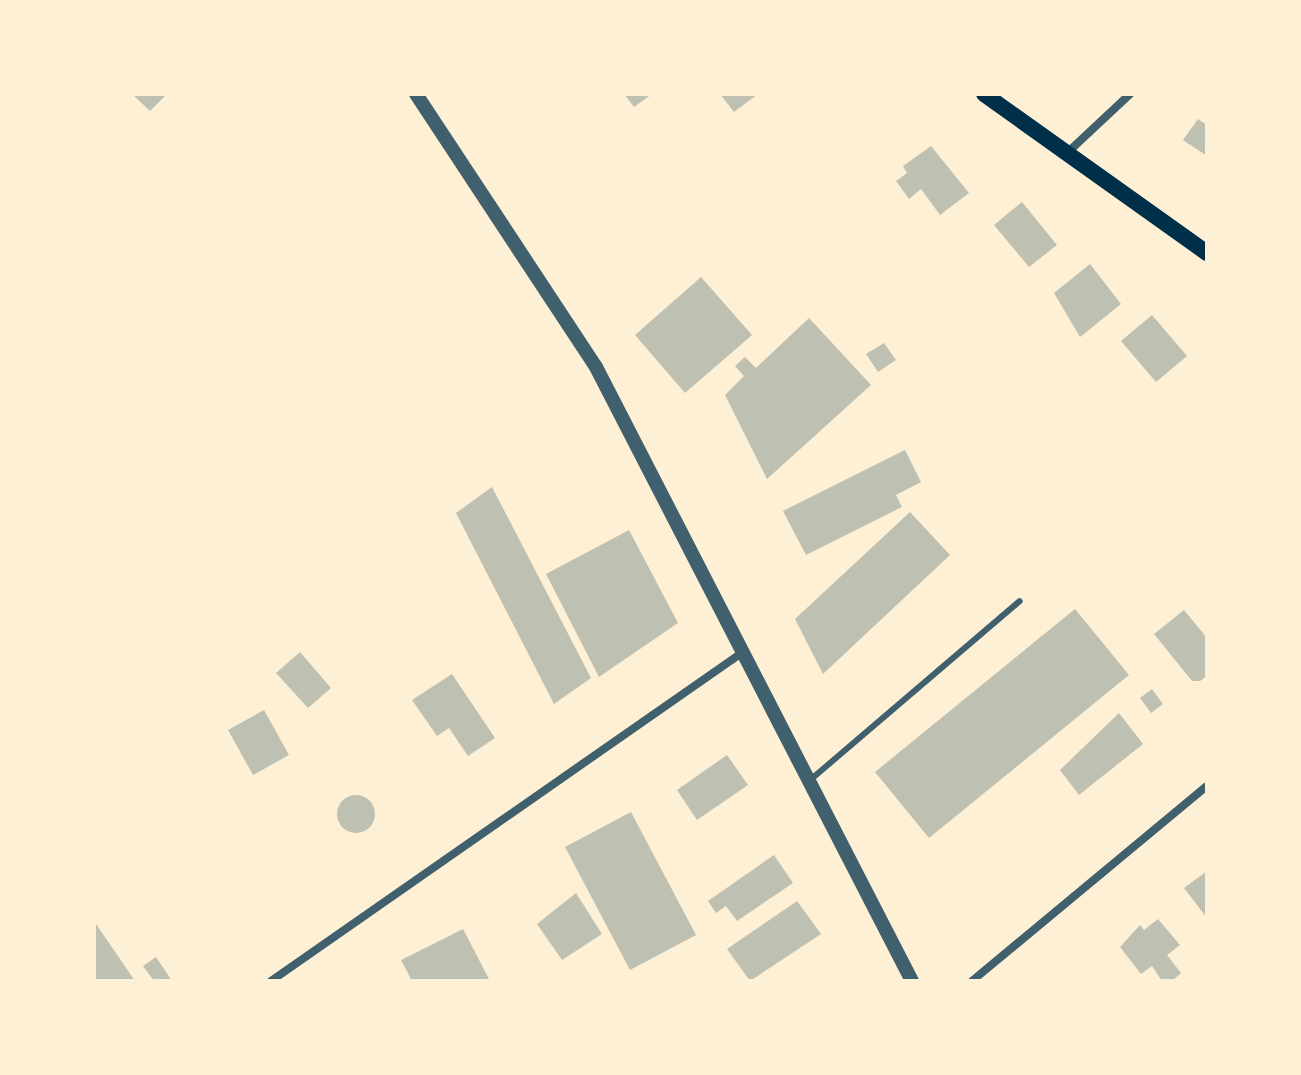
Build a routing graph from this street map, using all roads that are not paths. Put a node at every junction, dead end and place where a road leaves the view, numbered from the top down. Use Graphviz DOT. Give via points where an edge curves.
graph roads {
  1 [pos="416,94"];
  2 [pos="984,94"];
  3 [pos="1130,94"];
  4 [pos="1067,153"];
  5 [pos="1207,253"];
  6 [pos="1020,601"];
  7 [pos="743,651"];
  8 [pos="809,781"];
  9 [pos="1207,786"];
  10 [pos="271,981"];
  11 [pos="912,981"];
  12 [pos="972,981"];
  1 -- 7 [label="street" via="562,310"];
  2 -- 4 [label="main road"];
  3 -- 4 [label="street"];
  4 -- 5 [label="main road"];
  6 -- 8 [label="lane"];
  7 -- 8 [label="street"];
  7 -- 10 [label="street"];
  8 -- 11 [label="street"];
  9 -- 12 [label="street"];
}
